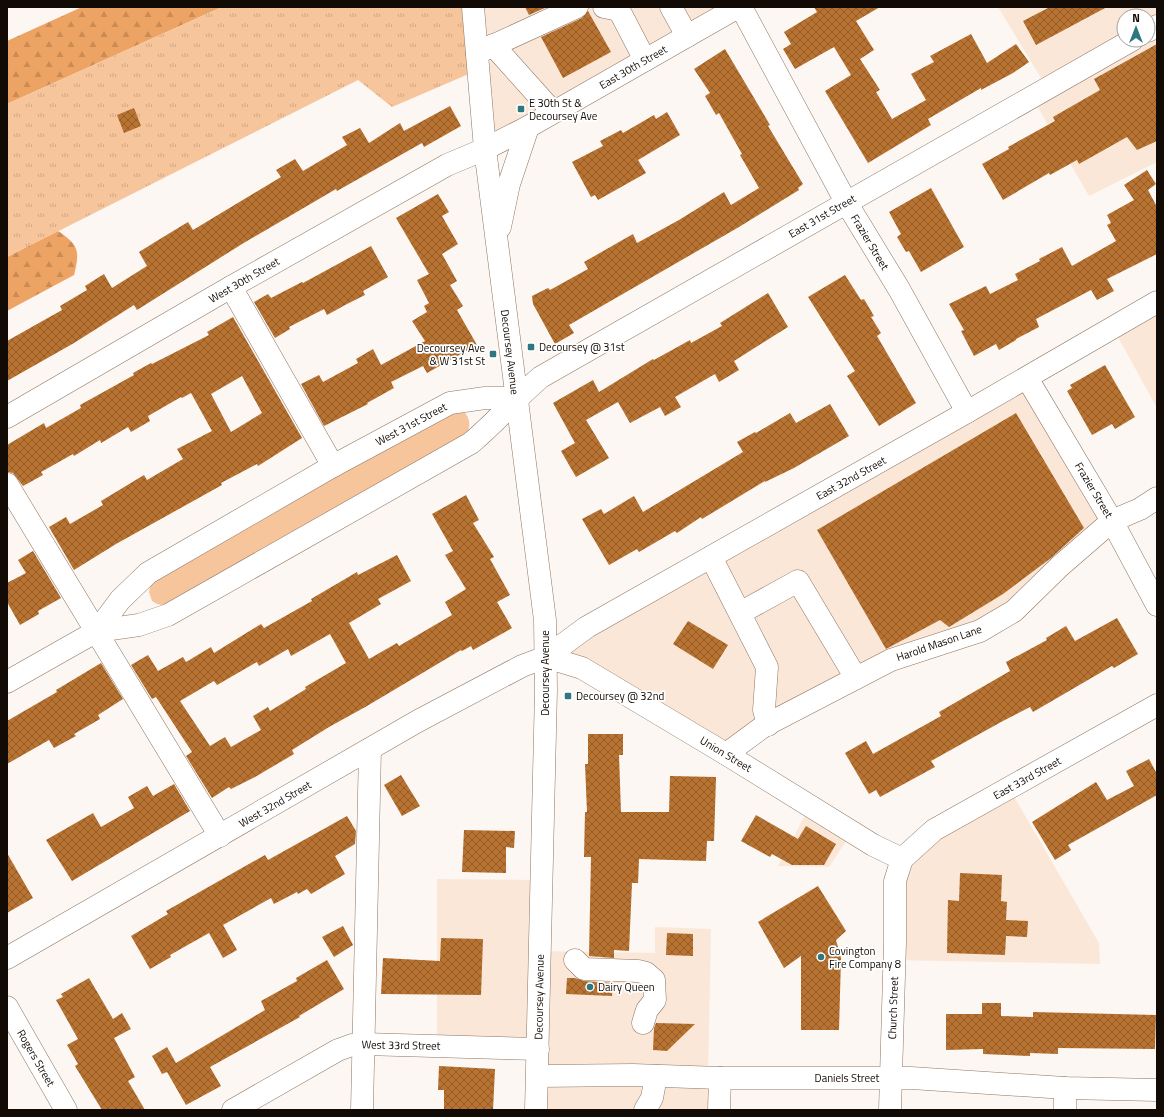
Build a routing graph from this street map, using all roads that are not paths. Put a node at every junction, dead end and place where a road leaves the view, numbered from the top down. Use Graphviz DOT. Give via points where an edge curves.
graph roads {
  1 [pos="473,7"];
  2 [pos="577,7"];
  3 [pos="671,7"];
  4 [pos="739,7"];
  5 [pos="616,8"];
  6 [pos="687,36"];
  7 [pos="1118,48"];
  8 [pos="485,49"];
  9 [pos="645,60"];
  10 [pos="553,112"];
  11 [pos="528,127"];
  12 [pos="485,149"];
  13 [pos="846,202"];
  14 [pos="496,240"];
  15 [pos="230,287"];
  16 [pos="1157,302"];
  17 [pos="1027,378"];
  18 [pos="516,398"];
  19 [pos="967,412"];
  20 [pos="7,417"];
  21 [pos="333,466"];
  22 [pos="7,484"];
  23 [pos="1157,498"];
  24 [pos="1112,521"];
  25 [pos="711,557"];
  26 [pos="1157,605"];
  27 [pos="740,613"];
  28 [pos="97,631"];
  29 [pos="546,657"];
  30 [pos="856,678"];
  31 [pos="7,682"];
  32 [pos="1157,705"];
  33 [pos="768,724"];
  34 [pos="370,749"];
  35 [pos="726,754"];
  36 [pos="220,836"];
  37 [pos="902,858"];
  38 [pos="7,958"];
  39 [pos="575,960"];
  40 [pos="7,1007"];
  41 [pos="643,1023"];
  42 [pos="364,1044"];
  43 [pos="538,1049"];
  44 [pos="538,1076"];
  45 [pos="656,1076"];
  46 [pos="720,1078"];
  47 [pos="890,1078"];
  48 [pos="1065,1088"];
  49 [pos="1157,1090"];
  50 [pos="66,1110"];
  51 [pos="232,1110"];
  52 [pos="362,1110"];
  53 [pos="536,1110"];
  54 [pos="645,1110"];
  55 [pos="719,1110"];
  56 [pos="890,1110"];
  57 [pos="1065,1110"];
  1 -- 8 [label="street, Decoursey Avenue"];
  2 -- 8 [label="street"];
  3 -- 6 [label="street"];
  4 -- 6 [label="street, East 30th Street"];
  4 -- 13 [label="street, Frazier Street"];
  5 -- 9 [label="street"];
  6 -- 9 [label="street, East 30th Street"];
  7 -- 13 [label="street, East 31st Street"];
  8 -- 10 [label="street"];
  8 -- 12 [label="street, Decoursey Avenue"];
  9 -- 10 [label="street, East 30th Street"];
  10 -- 11 [label="street, East 30th Street"];
  11 -- 12 [label="street, East 30th Street"];
  11 -- 14 [label="street, Decoursey Avenue" via="509,184"];
  12 -- 14 [label="street, Decoursey Avenue"];
  12 -- 15 [label="street, West 30th Street" via="447,165"];
  13 -- 18 [label="street, East 31st Street" via="541,377"];
  13 -- 19 [label="street, Frazier Street"];
  14 -- 18 [label="street, Decoursey Avenue"];
  15 -- 20 [label="street, West 30th Street"];
  15 -- 21 [label="street"];
  16 -- 17 [label="street, East 32nd Street"];
  17 -- 19 [label="street, East 32nd Street"];
  17 -- 24 [label="street, Frazier Street"];
  18 -- 21 [label="street, West 31st Street" via="485,398 450,403"];
  18 -- 28 [label="street, West 31st Street" via="497,421 471,443 168,615 138,625"];
  18 -- 29 [label="street, Decoursey Avenue" via="545,620"];
  19 -- 25 [label="street, East 32nd Street"];
  21 -- 28 [label="street, West 31st Street" via="148,573 120,600"];
  22 -- 28 [label="street"];
  23 -- 24 [label="street, Harold Mason Lane" via="1140,509"];
  24 -- 26 [label="street, Frazier Street"];
  24 -- 30 [label="street, Harold Mason Lane" via="1060,566 1014,611 980,631 891,660"];
  25 -- 27 [label="street"];
  25 -- 29 [label="street, East 32nd Street" via="587,627"];
  27 -- 30 [label="street" via="798,581"];
  27 -- 33 [label="street" via="767,667 764,710"];
  28 -- 31 [label="street, West 31st Street"];
  28 -- 36 [label="street"];
  29 -- 34 [label="street, West 32nd Street" via="522,666"];
  29 -- 35 [label="street, Union Street" via="582,668"];
  29 -- 43 [label="street, Decoursey Avenue"];
  30 -- 33 [label="street, Harold Mason Lane"];
  32 -- 37 [label="street, East 33rd Street" via="934,830"];
  33 -- 35 [label="street, Harold Mason Lane"];
  34 -- 36 [label="street, West 32nd Street"];
  34 -- 42 [label="street"];
  35 -- 37 [label="street, Union Street" via="873,845"];
  36 -- 38 [label="street, West 32nd Street"];
  37 -- 47 [label="street, Church Street" via="895,881"];
  39 -- 41 [label="street" via="584,969 638,971 646,973 654,980 655,1000 647,1010"];
  40 -- 50 [label="street, Rogers Street"];
  42 -- 43 [label="street, West 33rd Street"];
  42 -- 51 [label="street, West 33rd Street" via="338,1050"];
  42 -- 52 [label="street"];
  43 -- 44 [label="street, Decoursey Avenue"];
  44 -- 45 [label="street, Daniels Street"];
  44 -- 53 [label="street, Decoursey Avenue"];
  45 -- 46 [label="street, Daniels Street"];
  45 -- 54 [label="street" via="652,1098"];
  46 -- 47 [label="street, Daniels Street"];
  46 -- 55 [label="street"];
  47 -- 48 [label="street, Daniels Street"];
  47 -- 56 [label="street, Church Street"];
  48 -- 49 [label="street, Daniels Street"];
  48 -- 57 [label="street"];
}
